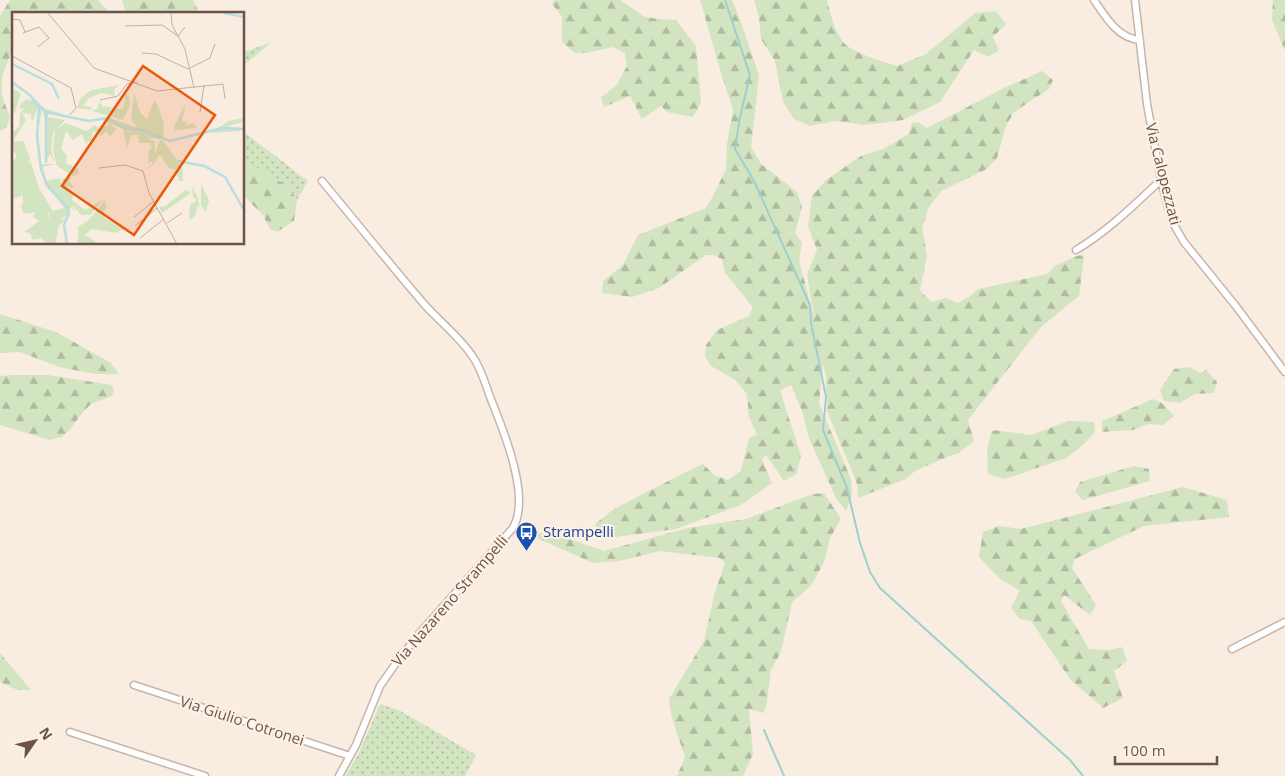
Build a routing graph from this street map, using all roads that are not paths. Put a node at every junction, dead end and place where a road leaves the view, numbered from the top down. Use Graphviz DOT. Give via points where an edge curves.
graph roads {
  1 [pos="1094,0"];
  2 [pos="1135,0"];
  3 [pos="1140,40"];
  4 [pos="1162,180"];
  5 [pos="322,181"];
  6 [pos="1076,250"];
  7 [pos="1285,372"];
  8 [pos="1285,622"];
  9 [pos="1232,649"];
  10 [pos="134,685"];
  11 [pos="70,732"];
  12 [pos="350,756"];
  13 [pos="205,776"];
  14 [pos="339,776"];
  1 -- 3 [label="street" via="1121,33"];
  2 -- 3 [label="street, Via Calopezzati"];
  3 -- 4 [label="street, Via Calopezzati" via="1147,104"];
  4 -- 6 [label="street" via="1102,233"];
  4 -- 7 [label="street, Via Calopezzati" via="1181,238"];
  5 -- 12 [label="street, Via Nazareno Strampelli" via="417,296 474,358 509,448 518,501 518,518 512,530 389,672"];
  8 -- 9 [label="street"];
  10 -- 12 [label="street, Via Giulio Cotronei"];
  11 -- 13 [label="street"];
  12 -- 14 [label="street, Via Nazareno Strampelli"];
}
